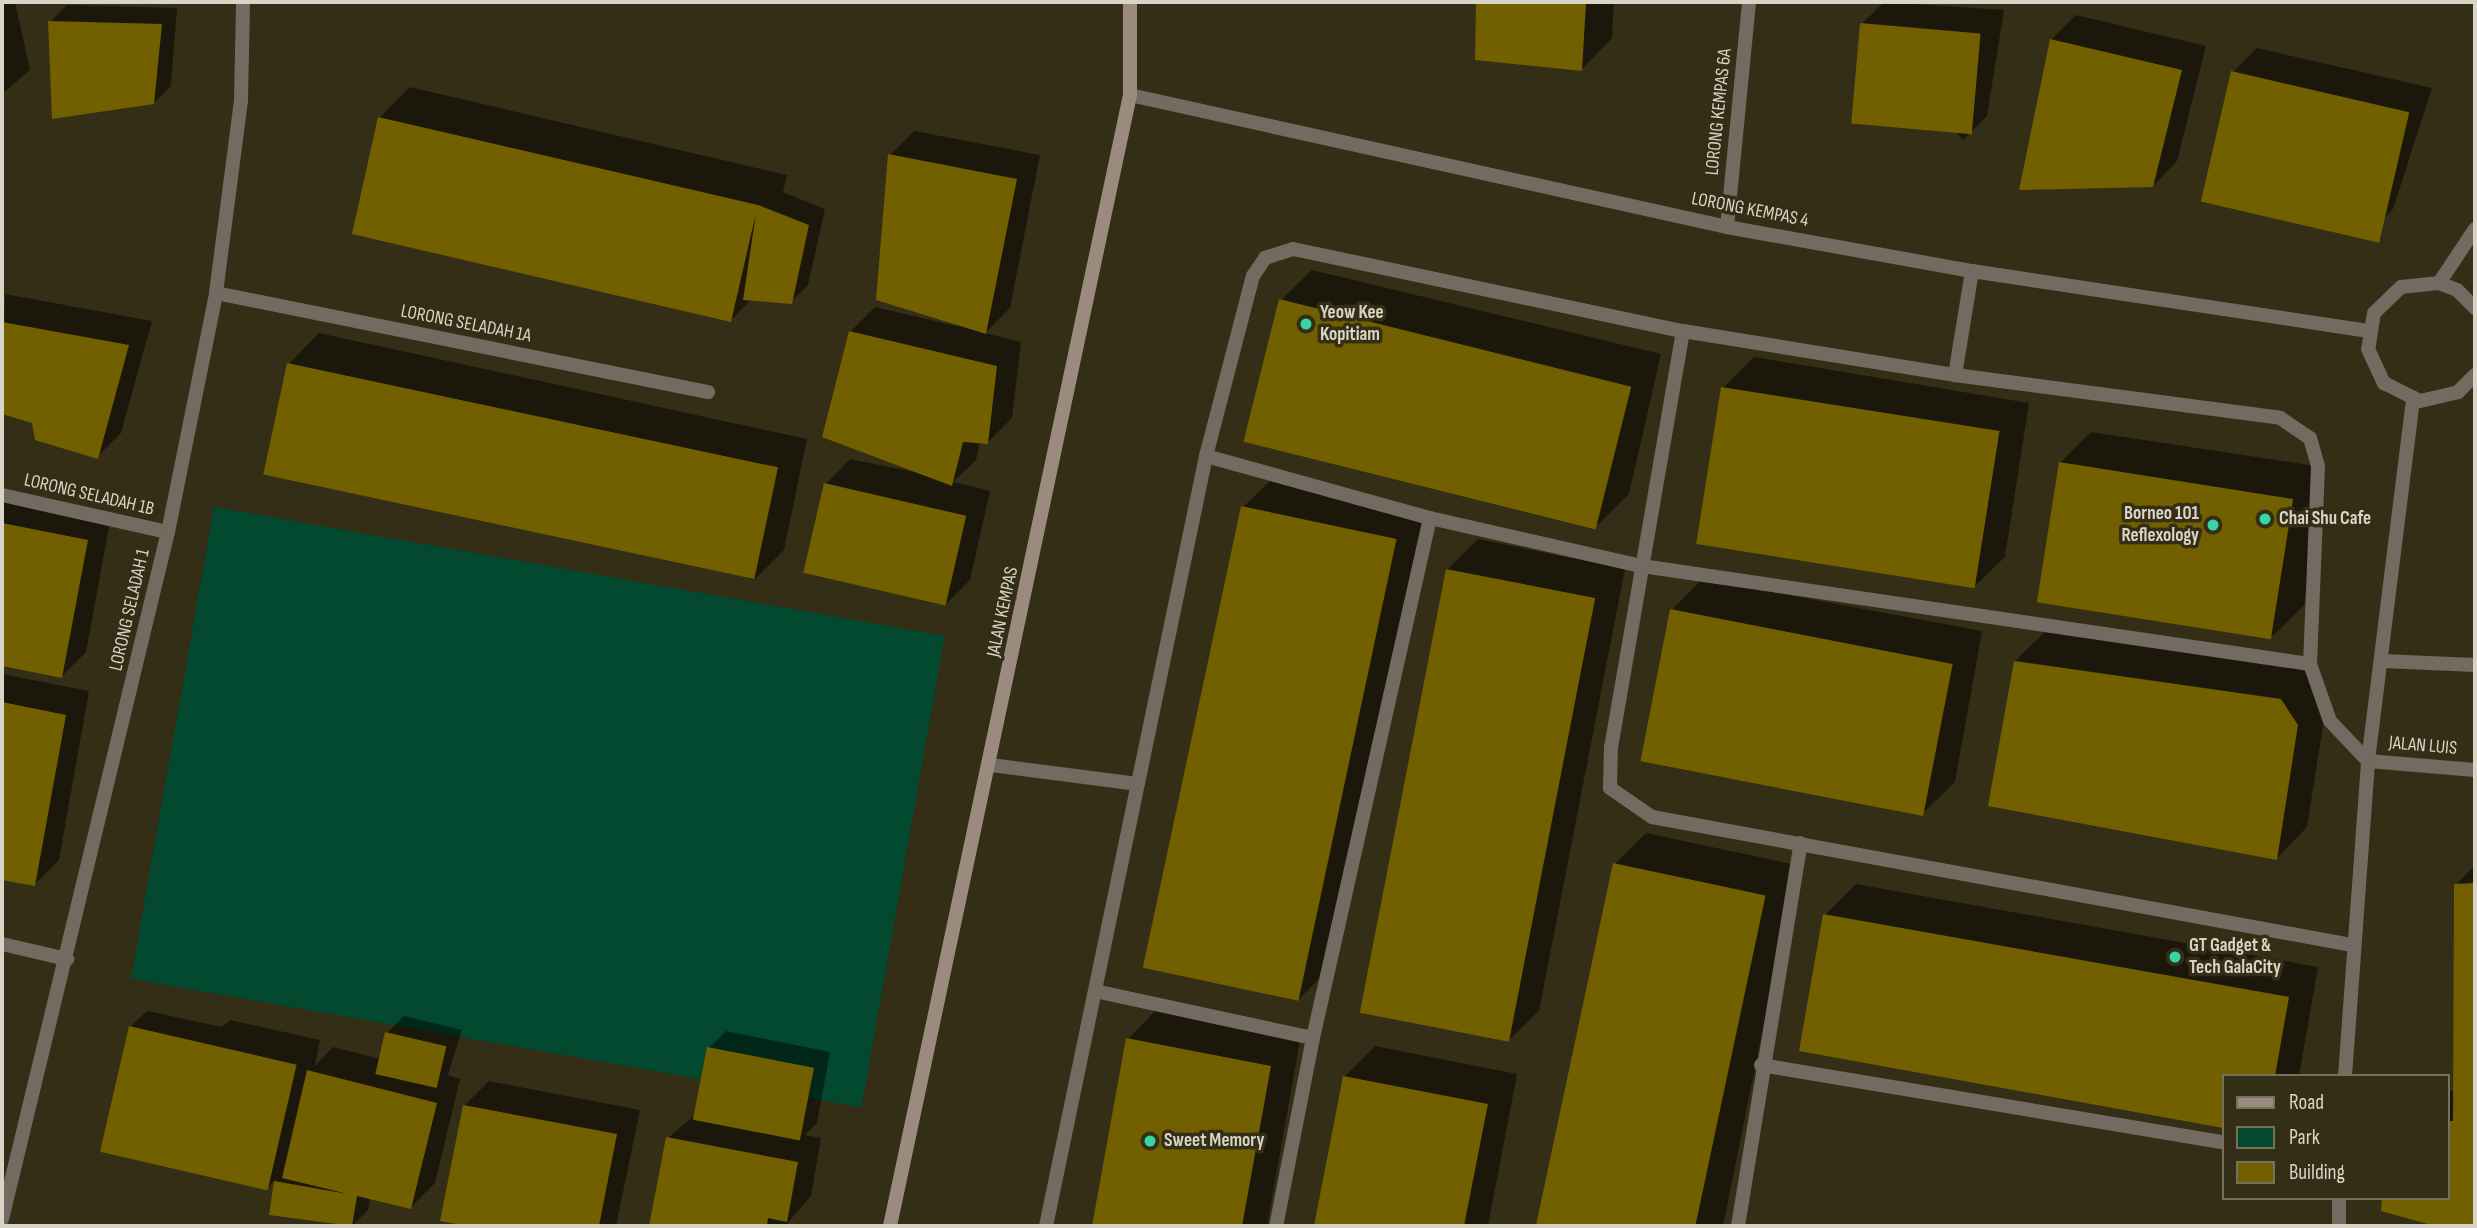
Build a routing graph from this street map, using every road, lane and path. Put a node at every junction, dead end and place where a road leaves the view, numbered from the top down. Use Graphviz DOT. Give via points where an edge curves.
graph roads {
  1 [pos="243,2"];
  2 [pos="1130,2"];
  3 [pos="1749,2"];
  4 [pos="1130,94"];
  5 [pos="1727,227"];
  6 [pos="2475,229"];
  7 [pos="1972,271"];
  8 [pos="2439,283"];
  9 [pos="216,293"];
  10 [pos="2475,309"];
  11 [pos="1683,331"];
  12 [pos="2368,331"];
  13 [pos="1955,375"];
  14 [pos="2475,377"];
  15 [pos="708,392"];
  16 [pos="2413,398"];
  17 [pos="1206,456"];
  18 [pos="2,495"];
  19 [pos="1430,518"];
  20 [pos="168,532"];
  21 [pos="1642,566"];
  22 [pos="2383,661"];
  23 [pos="2310,664"];
  24 [pos="2475,665"];
  25 [pos="2368,761"];
  26 [pos="991,765"];
  27 [pos="2475,770"];
  28 [pos="1138,784"];
  29 [pos="1801,843"];
  30 [pos="2,944"];
  31 [pos="2352,945"];
  32 [pos="67,959"];
  33 [pos="1095,991"];
  34 [pos="1313,1038"];
  35 [pos="1761,1065"];
  36 [pos="2344,1074"];
  37 [pos="2222,1142"];
  38 [pos="2339,1200"];
  39 [pos="2,1219"];
  40 [pos="890,1226"];
  41 [pos="1046,1226"];
  42 [pos="1276,1226"];
  43 [pos="1738,1226"];
  44 [pos="2339,1226"];
  1 -- 9 [label="street, LORONG SELADAH 1" via="241,100"];
  2 -- 4 [label="street, JALAN KEMPAS"];
  3 -- 5 [label="street, LORONG KEMPAS 6A"];
  4 -- 5 [label="street, LORONG KEMPAS 4"];
  4 -- 26 [label="street, JALAN KEMPAS"];
  5 -- 7 [label="street, LORONG KEMPAS 4"];
  6 -- 8 [label="street"];
  7 -- 12 [label="street, LORONG KEMPAS 4"];
  7 -- 13 [label="street"];
  8 -- 10 [label="street" via="2457,290"];
  8 -- 12 [label="street" via="2420,282 2386,298"];
  9 -- 15 [label="street, LORONG SELADAH 1A"];
  9 -- 20 [label="street, LORONG SELADAH 1"];
  11 -- 13 [label="street"];
  11 -- 17 [label="street" via="1293,249 1265,258 1253,276"];
  11 -- 21 [label="street"];
  12 -- 16 [label="street" via="2374,368 2385,383"];
  13 -- 23 [label="street" via="2280,418 2310,438 2318,466"];
  14 -- 16 [label="street" via="2440,399"];
  16 -- 22 [label="street"];
  17 -- 19 [label="street"];
  17 -- 28 [label="street"];
  18 -- 20 [label="street, LORONG SELADAH 1B"];
  19 -- 21 [label="street"];
  19 -- 34 [label="street"];
  20 -- 32 [label="street, LORONG SELADAH 1"];
  21 -- 23 [label="street"];
  21 -- 29 [label="street" via="1611,746 1610,788 1652,817"];
  22 -- 24 [label="street"];
  22 -- 25 [label="street"];
  23 -- 25 [label="street" via="2330,721"];
  25 -- 27 [label="street, JALAN LUIS"];
  25 -- 31 [label="street"];
  26 -- 28 [label="street"];
  26 -- 40 [label="street, JALAN KEMPAS"];
  28 -- 33 [label="street"];
  29 -- 31 [label="street"];
  29 -- 35 [label="street"];
  30 -- 32 [label="street"];
  31 -- 36 [label="street"];
  32 -- 39 [label="street, LORONG SELADAH 1"];
  33 -- 34 [label="street"];
  33 -- 41 [label="street"];
  34 -- 42 [label="street"];
  35 -- 37 [label="street"];
  35 -- 43 [label="street"];
  38 -- 44 [label="street"];
}
